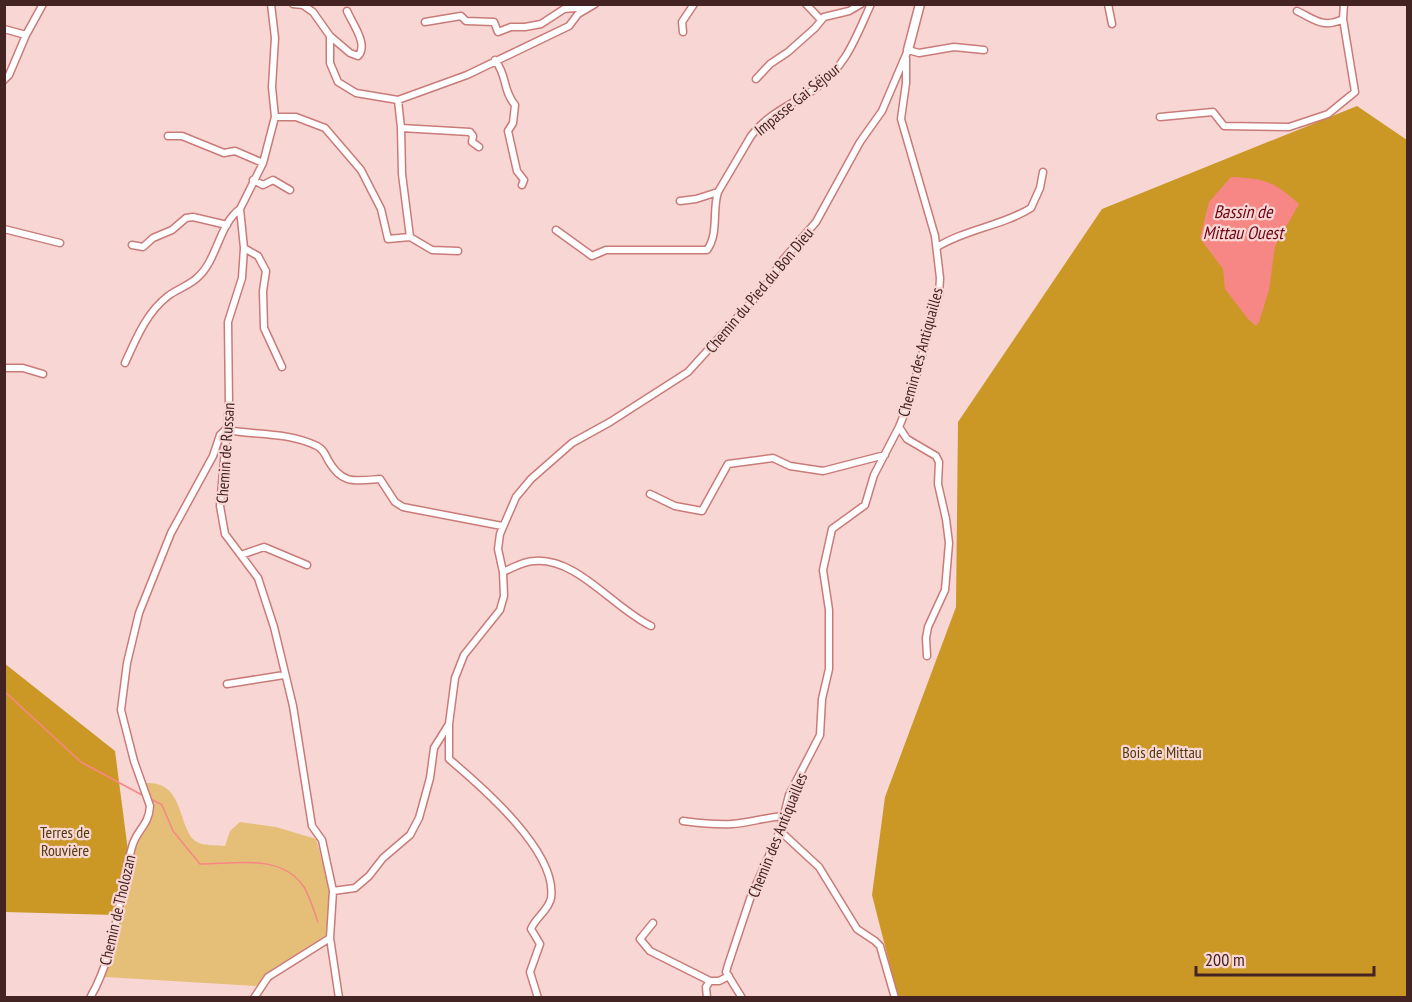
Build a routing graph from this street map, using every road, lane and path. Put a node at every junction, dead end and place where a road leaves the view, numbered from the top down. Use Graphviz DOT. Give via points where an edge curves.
graph roads {
  1 [pos="43,4"];
  2 [pos="271,4"];
  3 [pos="293,4"];
  4 [pos="694,4"];
  5 [pos="806,4"];
  6 [pos="861,4"];
  7 [pos="871,4"];
  8 [pos="920,4"];
  9 [pos="1108,4"];
  10 [pos="1344,4"];
  11 [pos="592,6"];
  12 [pos="1297,10"];
  13 [pos="347,11"];
  14 [pos="1343,19"];
  15 [pos="821,20"];
  16 [pos="425,22"];
  17 [pos="1112,24"];
  18 [pos="4,29"];
  19 [pos="683,32"];
  20 [pos="26,34"];
  21 [pos="330,36"];
  22 [pos="984,50"];
  23 [pos="907,54"];
  24 [pos="495,60"];
  25 [pos="756,79"];
  26 [pos="4,80"];
  27 [pos="398,100"];
  28 [pos="275,117"];
  29 [pos="1161,117"];
  30 [pos="401,128"];
  31 [pos="168,136"];
  32 [pos="479,147"];
  33 [pos="263,163"];
  34 [pos="1043,172"];
  35 [pos="253,180"];
  36 [pos="522,185"];
  37 [pos="290,190"];
  38 [pos="718,192"];
  39 [pos="680,201"];
  40 [pos="240,209"];
  41 [pos="227,225"];
  42 [pos="4,229"];
  43 [pos="556,230"];
  44 [pos="411,237"];
  45 [pos="60,243"];
  46 [pos="132,245"];
  47 [pos="937,247"];
  48 [pos="244,248"];
  49 [pos="458,251"];
  50 [pos="125,363"];
  51 [pos="282,367"];
  52 [pos="4,368"];
  53 [pos="43,374"];
  54 [pos="899,427"];
  55 [pos="225,430"];
  56 [pos="215,449"];
  57 [pos="224,451"];
  58 [pos="885,455"];
  59 [pos="650,494"];
  60 [pos="502,526"];
  61 [pos="241,555"];
  62 [pos="307,566"];
  63 [pos="503,572"];
  64 [pos="651,626"];
  65 [pos="927,656"];
  66 [pos="284,675"];
  67 [pos="227,684"];
  68 [pos="449,724"];
  69 [pos="784,816"];
  70 [pos="683,821"];
  71 [pos="780,831"];
  72 [pos="333,891"];
  73 [pos="653,923"];
  74 [pos="330,938"];
  75 [pos="729,976"];
  76 [pos="710,981"];
  77 [pos="90,998"];
  78 [pos="254,998"];
  79 [pos="339,998"];
  80 [pos="538,998"];
  81 [pos="707,998"];
  82 [pos="742,998"];
  83 [pos="895,998"];
  1 -- 20 [label="street"];
  2 -- 28 [label="street"];
  3 -- 21 [label="street" via="313,12"];
  4 -- 19 [label="street" via="682,22"];
  5 -- 15 [label="street"];
  6 -- 15 [label="street"];
  7 -- 38 [label="street, Impasse Gai Séjour" via="853,48 843,61 815,88 756,129"];
  8 -- 23 [label="street"];
  9 -- 17 [label="street"];
  10 -- 14 [label="street"];
  11 -- 16 [label="street" via="564,9 541,24 498,32 494,22 466,21 461,16"];
  11 -- 24 [label="street" via="578,14 569,26"];
  12 -- 14 [label="street" via="1319,23"];
  13 -- 21 [label="street" via="360,38 361,53 350,53"];
  14 -- 29 [label="street" via="1355,92 1328,114 1288,126 1224,126 1213,112"];
  15 -- 25 [label="street"];
  18 -- 20 [label="street"];
  20 -- 26 [label="street"];
  21 -- 27 [label="street" via="330,63 338,82 356,93"];
  22 -- 23 [label="street" via="954,47"];
  23 -- 47 [label="street, Chemin des Antiquailles" via="901,118"];
  23 -- 60 [label="street, Chemin du Pied du Bon Dieu" via="882,111 860,142 816,222 765,287 688,372 560,453 516,497"];
  24 -- 27 [label="street" via="467,75"];
  24 -- 36 [label="street" via="503,71 507,96 515,105 508,131 517,171 524,180"];
  27 -- 30 [label="street"];
  28 -- 33 [label="street"];
  28 -- 44 [label="street" via="296,117 325,128 361,171 381,209 388,239"];
  30 -- 32 [label="street" via="470,132 472,142"];
  30 -- 44 [label="street" via="402,174"];
  31 -- 33 [label="street" via="182,136 224,153 235,151"];
  33 -- 35 [label="street"];
  34 -- 47 [label="street" via="1031,208 953,237"];
  35 -- 37 [label="street" via="263,185 273,180"];
  35 -- 40 [label="street"];
  38 -- 39 [label="street"];
  38 -- 43 [label="street, Impasse Gai Séjour" via="712,243 707,250 606,250 592,256"];
  40 -- 41 [label="street" via="231,215"];
  40 -- 48 [label="street, Chemin de Russan"];
  41 -- 46 [label="street" via="186,218 143,247"];
  41 -- 50 [label="street" via="200,276 166,297 146,318"];
  42 -- 45 [label="street"];
  44 -- 49 [label="street" via="432,250"];
  47 -- 54 [label="street, Chemin des Antiquailles" via="939,295"];
  48 -- 51 [label="street" via="258,256 266,271 264,328"];
  48 -- 55 [label="street, Chemin de Russan" via="243,278 228,322 229,405"];
  52 -- 53 [label="street"];
  54 -- 58 [label="street, Chemin des Antiquailles"];
  54 -- 65 [label="street" via="907,439 936,456 939,462 938,483 949,543 945,590 928,627"];
  55 -- 56 [label="street, Chemin de Tholozan"];
  55 -- 57 [label="street, Chemin de Russan"];
  55 -- 60 [label="street" via="290,436 323,450 341,478 380,479 394,502 403,507"];
  56 -- 57 [label="street"];
  56 -- 77 [label="street, Chemin de Tholozan" via="171,533 139,613 127,663 121,710 150,813 132,845 117,921 104,968"];
  57 -- 61 [label="street, Chemin de Russan" via="220,506 225,534"];
  58 -- 59 [label="street" via="823,471 790,466 773,458 728,464 702,511 675,506"];
  58 -- 69 [label="street, Chemin des Antiquailles" via="873,475 865,505 832,529 823,570 829,610 829,669 819,735 789,795"];
  60 -- 63 [label="street, Chemin du Pied du Bon Dieu" via="498,549"];
  61 -- 62 [label="street" via="264,547"];
  61 -- 66 [label="street, Chemin de Russan" via="258,578"];
  63 -- 64 [label="street" via="533,560 570,568"];
  63 -- 68 [label="street, Chemin du Pied du Bon Dieu" via="505,589 500,610 464,655 455,678"];
  66 -- 67 [label="street"];
  66 -- 72 [label="street, Chemin de Russan" via="312,826 322,840"];
  68 -- 72 [label="street, Chemin du Pied du Bon Dieu" via="434,748 419,818 410,835 355,888"];
  68 -- 80 [label="street" via="449,759 487,791 538,851 547,872 550,902 531,929 540,944 530,972"];
  69 -- 70 [label="street" via="734,824"];
  69 -- 71 [label="street, Chemin des Antiquailles"];
  71 -- 75 [label="street, Chemin des Antiquailles" via="751,896 726,972"];
  71 -- 83 [label="street" via="819,867 857,929 880,946"];
  72 -- 74 [label="street, Chemin de Russan"];
  73 -- 76 [label="street" via="640,939 650,951"];
  74 -- 78 [label="street" via="268,977"];
  74 -- 79 [label="street, Chemin de Russan"];
  75 -- 76 [label="street"];
  75 -- 82 [label="street"];
  76 -- 81 [label="street"];
}
